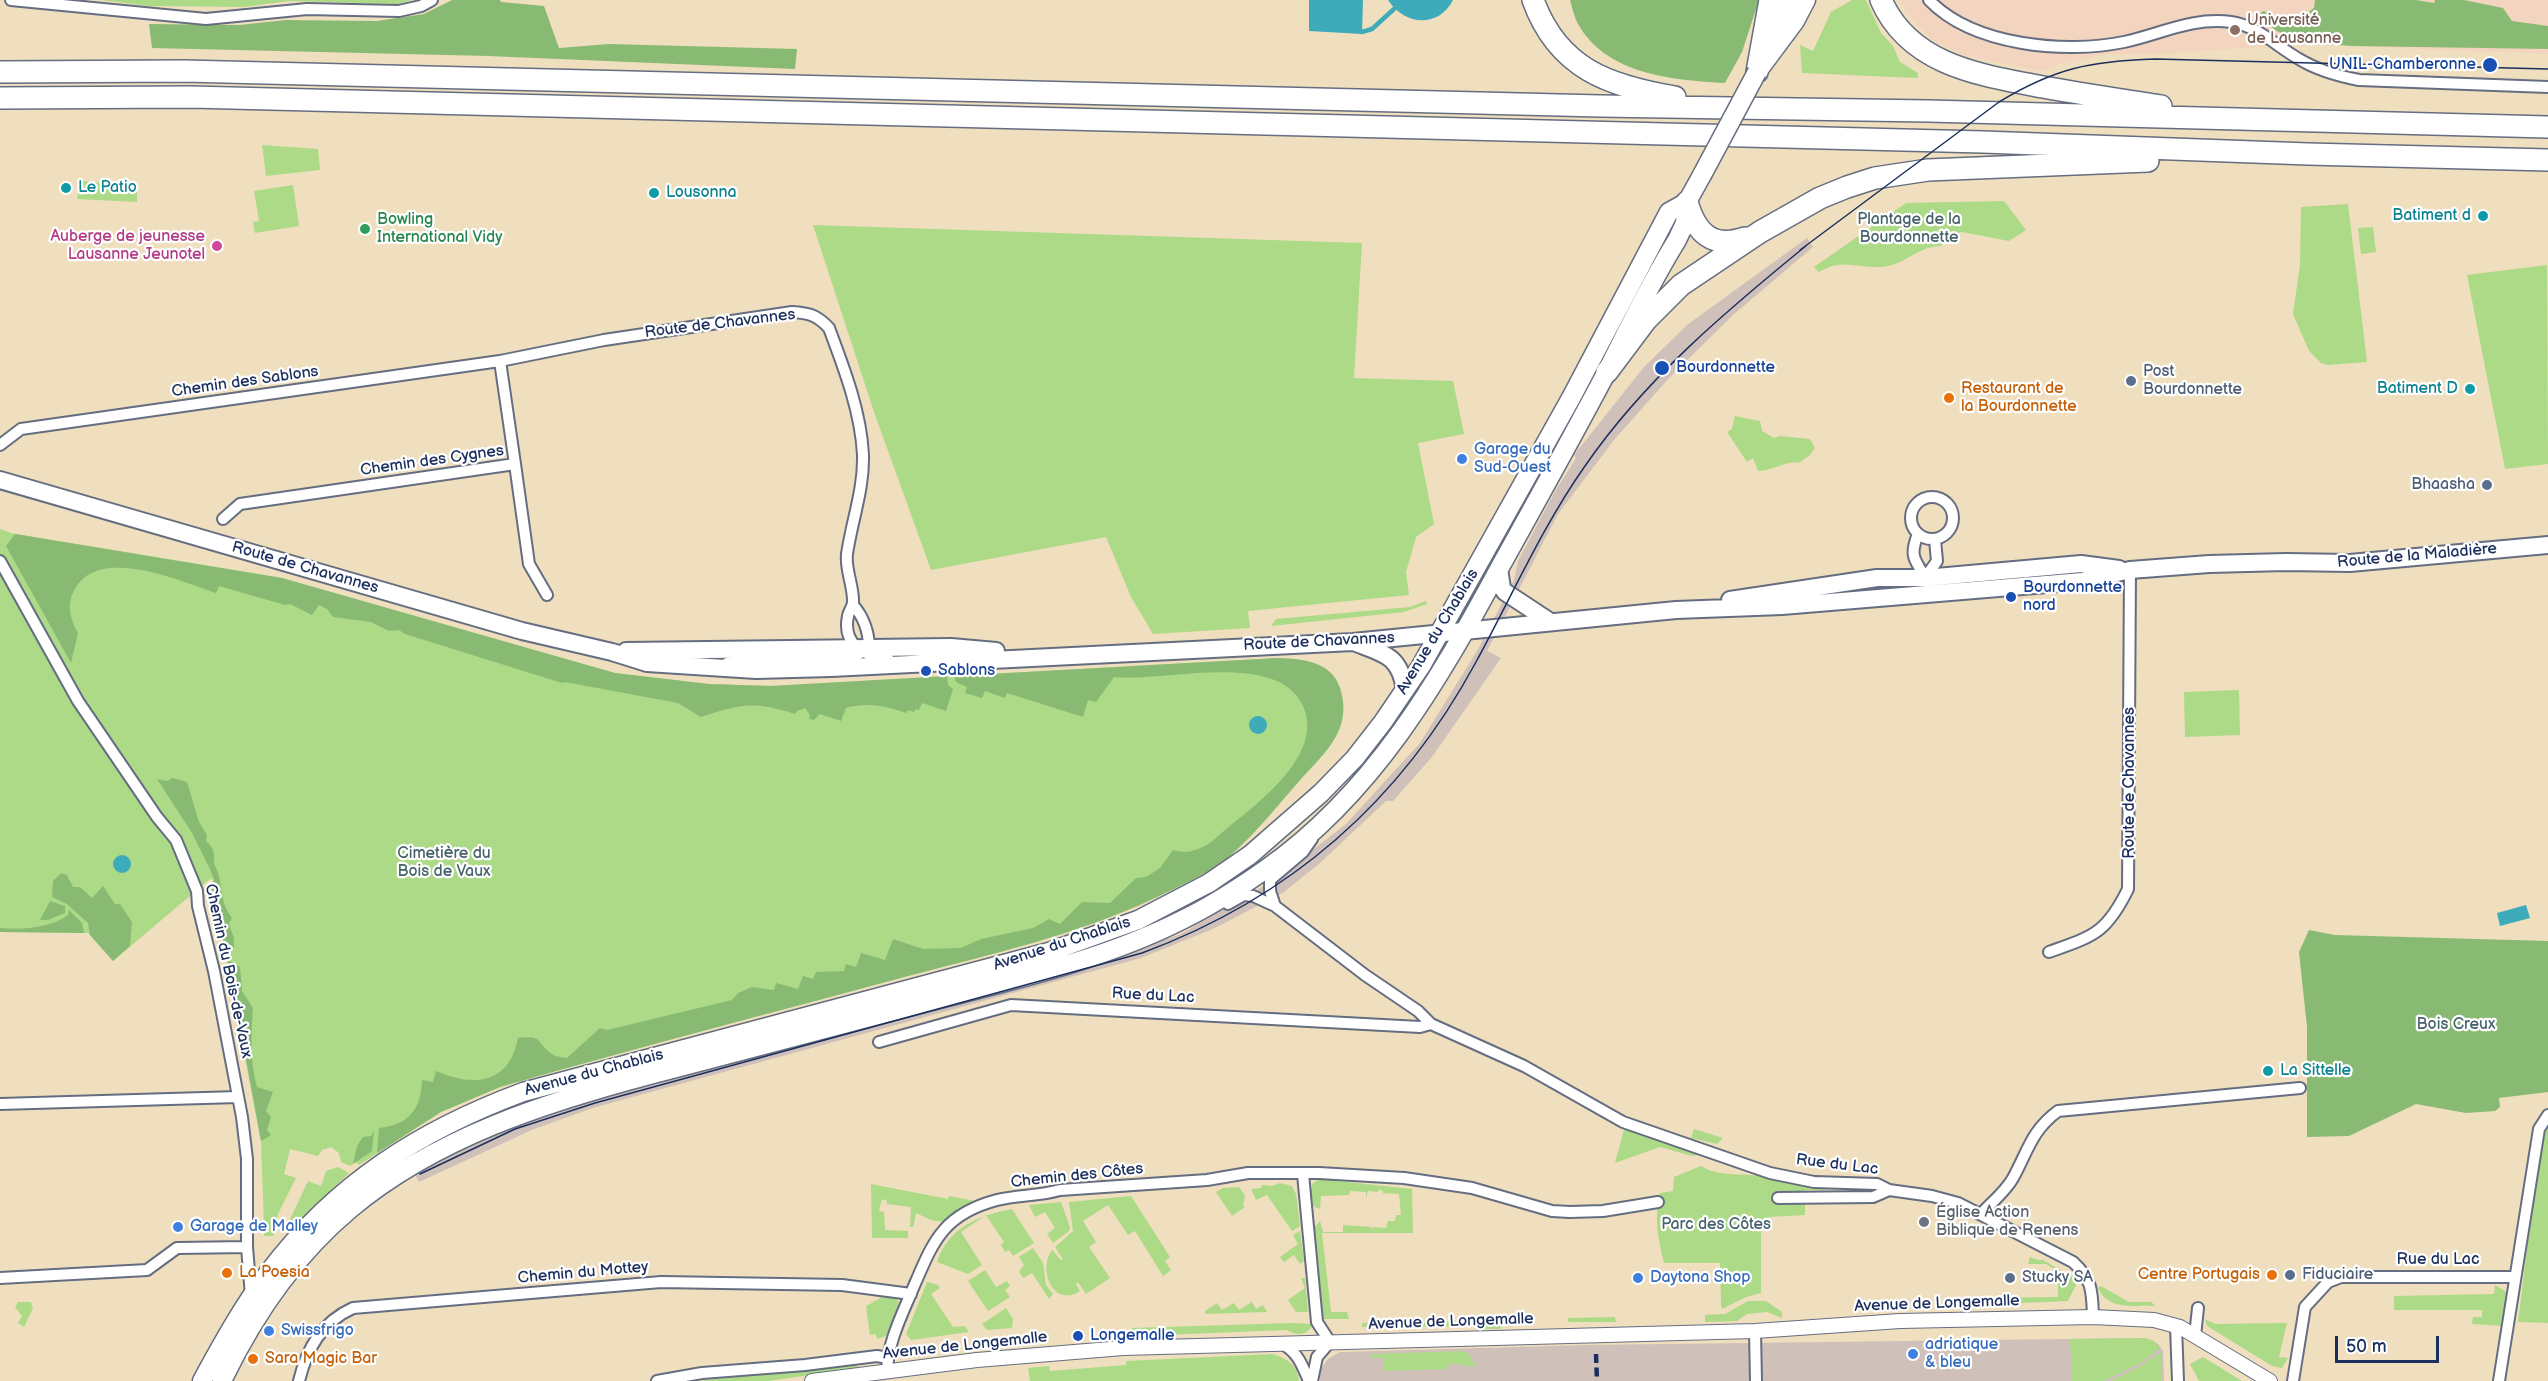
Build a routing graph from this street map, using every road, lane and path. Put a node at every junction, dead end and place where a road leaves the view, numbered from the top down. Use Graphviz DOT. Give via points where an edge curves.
graph roads {
  1 [pos="11,0"];
  2 [pos="432,0"];
  3 [pos="1533,0"];
  4 [pos="1770,0"];
  5 [pos="1789,0"];
  6 [pos="1806,0"];
  7 [pos="1881,0"];
  8 [pos="1929,0"];
  9 [pos="0,72"];
  10 [pos="1757,72"];
  11 [pos="2548,87"];
  12 [pos="0,98"];
  13 [pos="1753,107"];
  14 [pos="2242,119"];
  15 [pos="2548,127"];
  16 [pos="2308,154"];
  17 [pos="2548,160"];
  18 [pos="1687,202"];
  19 [pos="1760,232"];
  20 [pos="500,361"];
  21 [pos="1606,372"];
  22 [pos="0,446"];
  23 [pos="515,464"];
  24 [pos="0,480"];
  25 [pos="223,519"];
  26 [pos="1918,534"];
  27 [pos="1935,540"];
  28 [pos="2548,544"];
  29 [pos="0,561"];
  30 [pos="2286,562"];
  31 [pos="1499,569"];
  32 [pos="2130,570"];
  33 [pos="1926,585"];
  34 [pos="547,595"];
  35 [pos="853,605"];
  36 [pos="1549,621"];
  37 [pos="1465,631"];
  38 [pos="1439,634"];
  39 [pos="1353,642"];
  40 [pos="860,643"];
  41 [pos="612,652"];
  42 [pos="954,654"];
  43 [pos="708,668"];
  44 [pos="1405,690"];
  45 [pos="1316,830"];
  46 [pos="1275,906"];
  47 [pos="1138,939"];
  48 [pos="2049,952"];
  49 [pos="1431,1024"];
  50 [pos="879,1042"];
  51 [pos="2300,1088"];
  52 [pos="238,1098"];
  53 [pos="0,1104"];
  54 [pos="2548,1115"];
  55 [pos="1303,1174"];
  56 [pos="1889,1190"];
  57 [pos="1778,1198"];
  58 [pos="1658,1202"];
  59 [pos="1981,1214"];
  60 [pos="247,1247"];
  61 [pos="2514,1277"];
  62 [pos="0,1278"];
  63 [pos="911,1294"];
  64 [pos="251,1296"];
  65 [pos="2093,1317"];
  66 [pos="1317,1322"];
  67 [pos="2178,1327"];
  68 [pos="1755,1331"];
  69 [pos="2195,1336"];
  70 [pos="1330,1342"];
  71 [pos="1281,1343"];
  72 [pos="1305,1343"];
  73 [pos="888,1365"];
  74 [pos="202,1381"];
  75 [pos="222,1381"];
  76 [pos="299,1381"];
  77 [pos="657,1381"];
  78 [pos="812,1381"];
  79 [pos="1311,1381"];
  80 [pos="1756,1381"];
  81 [pos="2178,1381"];
  82 [pos="2270,1381"];
  83 [pos="2293,1381"];
  84 [pos="2499,1381"];
  1 -- 2 [label="street" via="206,19 307,9 399,11"];
  3 -- 13 [label="highway" via="1546,30 1563,50 1598,77 1641,91"];
  4 -- 10 [label="highway"];
  5 -- 10 [label="main road"];
  6 -- 10 [label="main road"];
  7 -- 14 [label="highway" via="1912,43 1959,69"];
  8 -- 11 [label="street" via="1958,23 2025,44 2068,47 2122,42 2181,24 2211,20 2254,29 2306,63 2359,80"];
  9 -- 13 [label="highway" via="184,71"];
  10 -- 18 [label="main road, Avenue du Chablais, bridge"];
  12 -- 16 [label="highway" via="191,97"];
  13 -- 14 [label="highway"];
  14 -- 15 [label="highway"];
  16 -- 17 [label="highway"];
  16 -- 19 [label="highway" via="1898,174 1838,190"];
  18 -- 19 [label="highway" via="1693,220 1711,239 1732,242"];
  18 -- 21 [label="main road, Avenue du Chablais" via="1685,223"];
  18 -- 38 [label="main road, Avenue du Chablais" via="1669,212"];
  19 -- 21 [label="highway" via="1666,298"];
  20 -- 22 [label="street, Chemin des Sablons" via="21,429"];
  20 -- 23 [label="street"];
  20 -- 35 [label="street, Route de Chavannes" via="653,332 792,312 811,313 819,318 829,328 861,435 862,481 847,556"];
  21 -- 31 [label="main road, Avenue du Chablais"];
  23 -- 25 [label="street, Chemin des Cygnes" via="240,504"];
  23 -- 34 [label="street, Chemin des Cygnes" via="529,564"];
  24 -- 41 [label="main road, Route de Chavannes" via="522,631"];
  26 -- 27 [label="street"];
  26 -- 27 [label="street" via="1912,527 1914,508 1928,497 1938,498 1946,502 1953,520 1946,535"];
  26 -- 33 [label="street" via="1915,563"];
  27 -- 33 [label="street" via="1937,561"];
  28 -- 30 [label="main road, Route de la Maladière" via="2350,563"];
  29 -- 52 [label="street, Chemin du Bois-de-Vaux" via="78,701 176,840 197,891"];
  30 -- 32 [label="main road, Route de Chavannes"];
  31 -- 36 [label="main road" via="1502,588"];
  31 -- 37 [label="main road, Avenue du Chablais"];
  32 -- 33 [label="main road, Route de Chavannes" via="2083,581"];
  32 -- 48 [label="street, Route de Chavannes" via="2128,889 2116,914 2094,936"];
  33 -- 36 [label="main road, Route de Chavannes" via="1782,606"];
  35 -- 40 [label="street, Route de Chavannes" via="858,611"];
  35 -- 40 [label="street, Route de Chavannes" via="847,616"];
  36 -- 37 [label="main road, Route de Chavannes"];
  37 -- 38 [label="main road, Route de Chavannes"];
  37 -- 45 [label="main road, Avenue du Chablais" via="1389,750"];
  38 -- 39 [label="main road, Route de Chavannes"];
  38 -- 44 [label="main road, Avenue du Chablais"];
  39 -- 42 [label="main road, Route de Chavannes" via="1032,657"];
  39 -- 44 [label="main road" via="1390,657 1397,664"];
  40 -- 41 [label="main road, Route de Chavannes" via="833,648"];
  40 -- 42 [label="main road, Route de Chavannes"];
  40 -- 43 [label="street, Route de Chavannes" via="852,658 740,661"];
  41 -- 43 [label="main road, Route de Chavannes" via="647,663"];
  42 -- 43 [label="main road, Route de Chavannes" via="803,669"];
  44 -- 64 [label="main road, Avenue du Chablais" via="1354,758 1321,793 1251,855 1179,900 1138,920 1050,952 535,1089 460,1117 396,1152 343,1193 295,1240"];
  45 -- 46 [label="street" via="1303,852 1270,880"];
  45 -- 47 [label="main road, Avenue du Chablais" via="1217,901"];
  46 -- 47 [label="street, Rue du Lac" via="1244,895 1183,929"];
  46 -- 49 [label="street, Rue du Lac"];
  47 -- 75 [label="main road, Avenue du Chablais" via="1007,981 588,1091 461,1140 393,1177 328,1229 282,1281 248,1330"];
  49 -- 50 [label="street, Rue du Lac" via="1420,1027 1011,1005"];
  49 -- 56 [label="street, Rue du Lac" via="1524,1066 1623,1122 1770,1173 1829,1183 1877,1184"];
  51 -- 59 [label="street" via="2058,1111 2029,1143 2012,1180"];
  52 -- 53 [label="street"];
  52 -- 60 [label="street, Chemin du Bois-de-Vaux" via="248,1159"];
  54 -- 61 [label="street" via="2539,1129"];
  55 -- 58 [label="street, Chemin des Côtes" via="1411,1178 1472,1188 1552,1210 1603,1211"];
  55 -- 63 [label="street, Chemin des Côtes" via="1224,1175 996,1200 957,1219 939,1233"];
  55 -- 66 [label="street"];
  56 -- 57 [label="street" via="1873,1197"];
  56 -- 59 [label="street, Rue du Lac" via="1932,1196"];
  59 -- 65 [label="street, Rue du Lac" via="2073,1262 2086,1274 2092,1292"];
  60 -- 62 [label="street" via="177,1248 147,1270"];
  60 -- 64 [label="street, Chemin du Bois-de-Vaux"];
  61 -- 83 [label="street, Rue du Lac" via="2341,1276 2328,1282 2305,1307"];
  61 -- 84 [label="street"];
  63 -- 73 [label="street, Chemin des Côtes" via="891,1342"];
  63 -- 76 [label="street, Chemin du Mottey" via="842,1285 661,1282 353,1308 326,1326 312,1343"];
  64 -- 74 [label="main road, Avenue du Chablais"];
  65 -- 67 [label="street" via="2154,1320"];
  65 -- 68 [label="street, Avenue de Longemalle" via="1900,1321"];
  66 -- 70 [label="street"];
  66 -- 72 [label="street"];
  67 -- 69 [label="street"];
  67 -- 69 [label="street" via="2198,1308"];
  67 -- 81 [label="street"];
  68 -- 70 [label="street, Avenue de Longemalle"];
  68 -- 80 [label="street"];
  69 -- 82 [label="street"];
  70 -- 72 [label="street, Avenue de Longemalle"];
  70 -- 79 [label="street" via="1317,1357"];
  71 -- 72 [label="street, Avenue de Longemalle"];
  71 -- 73 [label="street, Avenue de Longemalle" via="1123,1348"];
  71 -- 79 [label="street" via="1292,1349"];
  73 -- 77 [label="street" via="877,1356"];
  73 -- 78 [label="street, Avenue de Longemalle"];
}
